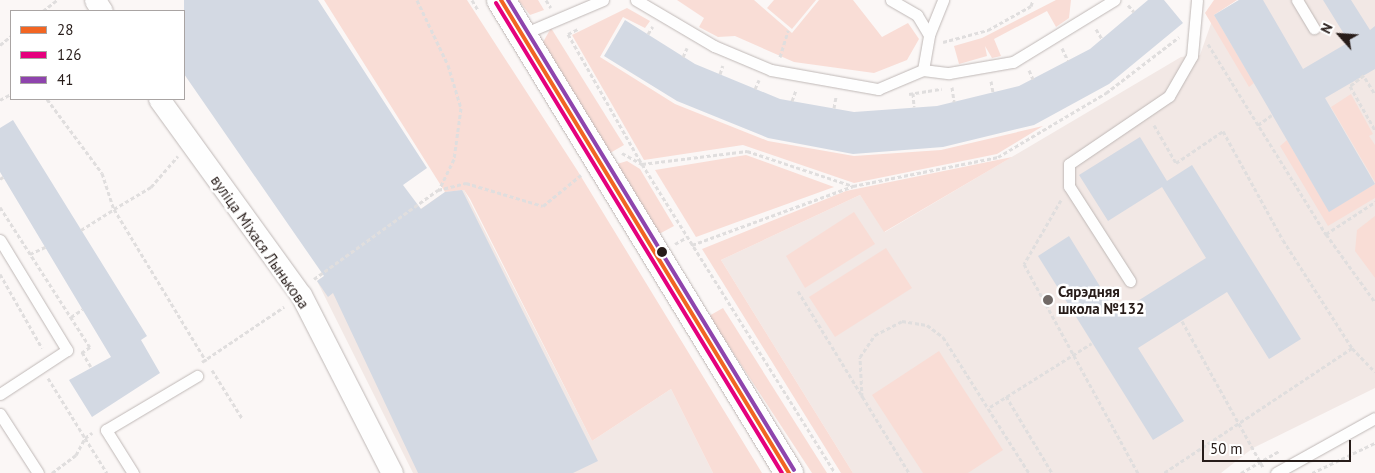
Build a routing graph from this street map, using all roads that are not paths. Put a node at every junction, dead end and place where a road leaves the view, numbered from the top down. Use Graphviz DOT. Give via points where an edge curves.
graph roads {
  1 [pos="501,0"];
  2 [pos="603,0"];
  3 [pos="636,0"];
  4 [pos="891,0"];
  5 [pos="943,0"];
  6 [pos="1114,0"];
  7 [pos="1197,0"];
  8 [pos="1297,0"];
  9 [pos="1314,28"];
  10 [pos="523,34"];
  11 [pos="929,35"];
  12 [pos="923,70"];
  13 [pos="160,100"];
  14 [pos="0,240"];
  15 [pos="1130,281"];
  16 [pos="198,371"];
  17 [pos="0,394"];
  18 [pos="0,414"];
  19 [pos="1375,418"];
  20 [pos="38,473"];
  21 [pos="133,473"];
  22 [pos="392,473"];
  23 [pos="789,473"];
  24 [pos="1276,473"];
  1 -- 10 [label="main road"];
  2 -- 10 [label="lane"];
  3 -- 12 [label="lane" via="738,57 797,78 878,89"];
  4 -- 11 [label="lane" via="917,15"];
  5 -- 11 [label="lane"];
  6 -- 12 [label="lane" via="1013,62 949,73"];
  7 -- 15 [label="lane" via="1192,56 1168,96 1069,164 1069,186"];
  8 -- 9 [label="lane"];
  10 -- 23 [label="main road"];
  11 -- 12 [label="lane"];
  13 -- 22 [label="street, вуліца Міхася Лынькова" via="301,295"];
  14 -- 17 [label="lane" via="67,350"];
  16 -- 21 [label="lane" via="106,430"];
  18 -- 20 [label="lane"];
  19 -- 24 [label="lane"];
}
